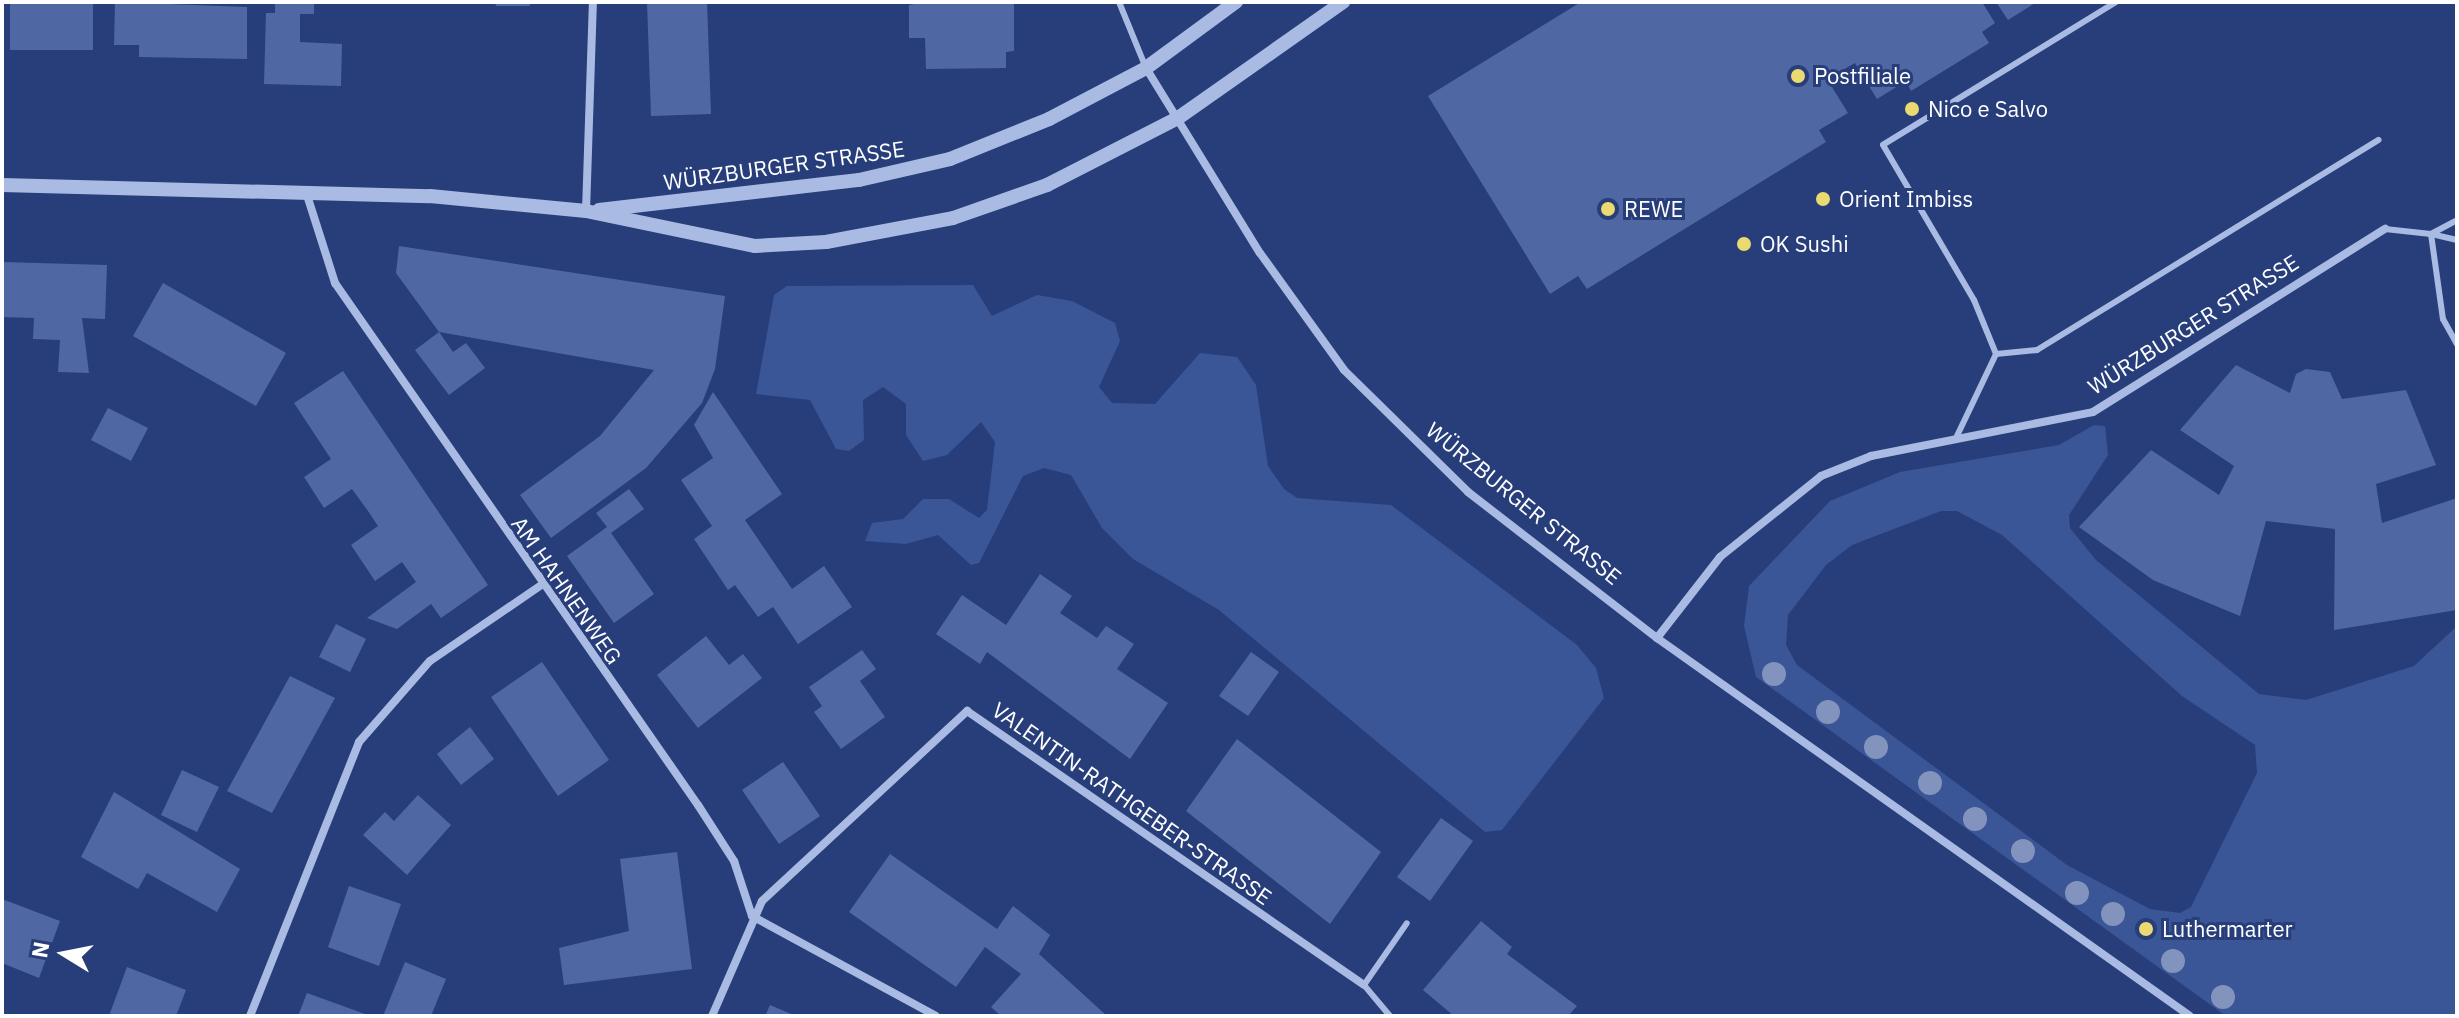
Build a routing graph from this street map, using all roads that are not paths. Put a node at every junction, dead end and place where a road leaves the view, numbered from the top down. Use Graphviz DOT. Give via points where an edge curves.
graph roads {
  1 [pos="593,2"];
  2 [pos="1119,2"];
  3 [pos="1236,2"];
  4 [pos="1343,2"];
  5 [pos="2116,2"];
  6 [pos="1146,68"];
  7 [pos="1178,118"];
  8 [pos="2379,140"];
  9 [pos="2,185"];
  10 [pos="305,190"];
  11 [pos="586,211"];
  12 [pos="2457,220"];
  13 [pos="2385,229"];
  14 [pos="2431,234"];
  15 [pos="2457,240"];
  16 [pos="2457,344"];
  17 [pos="1996,354"];
  18 [pos="1956,438"];
  19 [pos="540,586"];
  20 [pos="1657,638"];
  21 [pos="752,916"];
  22 [pos="1407,923"];
  23 [pos="1364,985"];
  24 [pos="250,1016"];
  25 [pos="712,1016"];
  26 [pos="936,1016"];
  27 [pos="1390,1016"];
  28 [pos="2190,1016"];
  1 -- 11 [label="street"];
  2 -- 6 [label="lane"];
  3 -- 6 [label="street"];
  4 -- 7 [label="street"];
  5 -- 17 [label="lane" via="1883,145 1974,300"];
  6 -- 7 [label="street, WÜRZBURGER STRASSE"];
  6 -- 11 [label="street, WÜRZBURGER STRASSE" via="999,141 908,171"];
  7 -- 11 [label="street, WÜRZBURGER STRASSE" via="1020,194 953,218 826,242 755,246"];
  7 -- 20 [label="street, WÜRZBURGER STRASSE" via="1299,310 1386,416 1468,492"];
  8 -- 17 [label="lane" via="2037,350"];
  9 -- 10 [label="street, WÜRZBURGER STRASSE"];
  10 -- 11 [label="street, WÜRZBURGER STRASSE"];
  10 -- 19 [label="street, AM HAHNENWEG" via="335,283"];
  12 -- 14 [label="lane"];
  13 -- 14 [label="lane, WÜRZBURGER STRASSE"];
  13 -- 18 [label="street, WÜRZBURGER STRASSE" via="2093,412"];
  14 -- 15 [label="lane, WÜRZBURGER STRASSE"];
  14 -- 16 [label="lane" via="2443,319"];
  17 -- 18 [label="lane"];
  18 -- 20 [label="street, WÜRZBURGER STRASSE" via="1871,456 1821,476 1778,504 1720,557"];
  19 -- 21 [label="street, AM HAHNENWEG" via="734,861"];
  19 -- 24 [label="street" via="430,661 359,742"];
  20 -- 28 [label="street, WÜRZBURGER STRASSE"];
  21 -- 23 [label="street, VALENTIN-RATHGEBER-STRASSE" via="967,711"];
  21 -- 25 [label="street"];
  21 -- 26 [label="street" via="760,927 881,980"];
  22 -- 23 [label="lane"];
  23 -- 27 [label="lane"];
}
